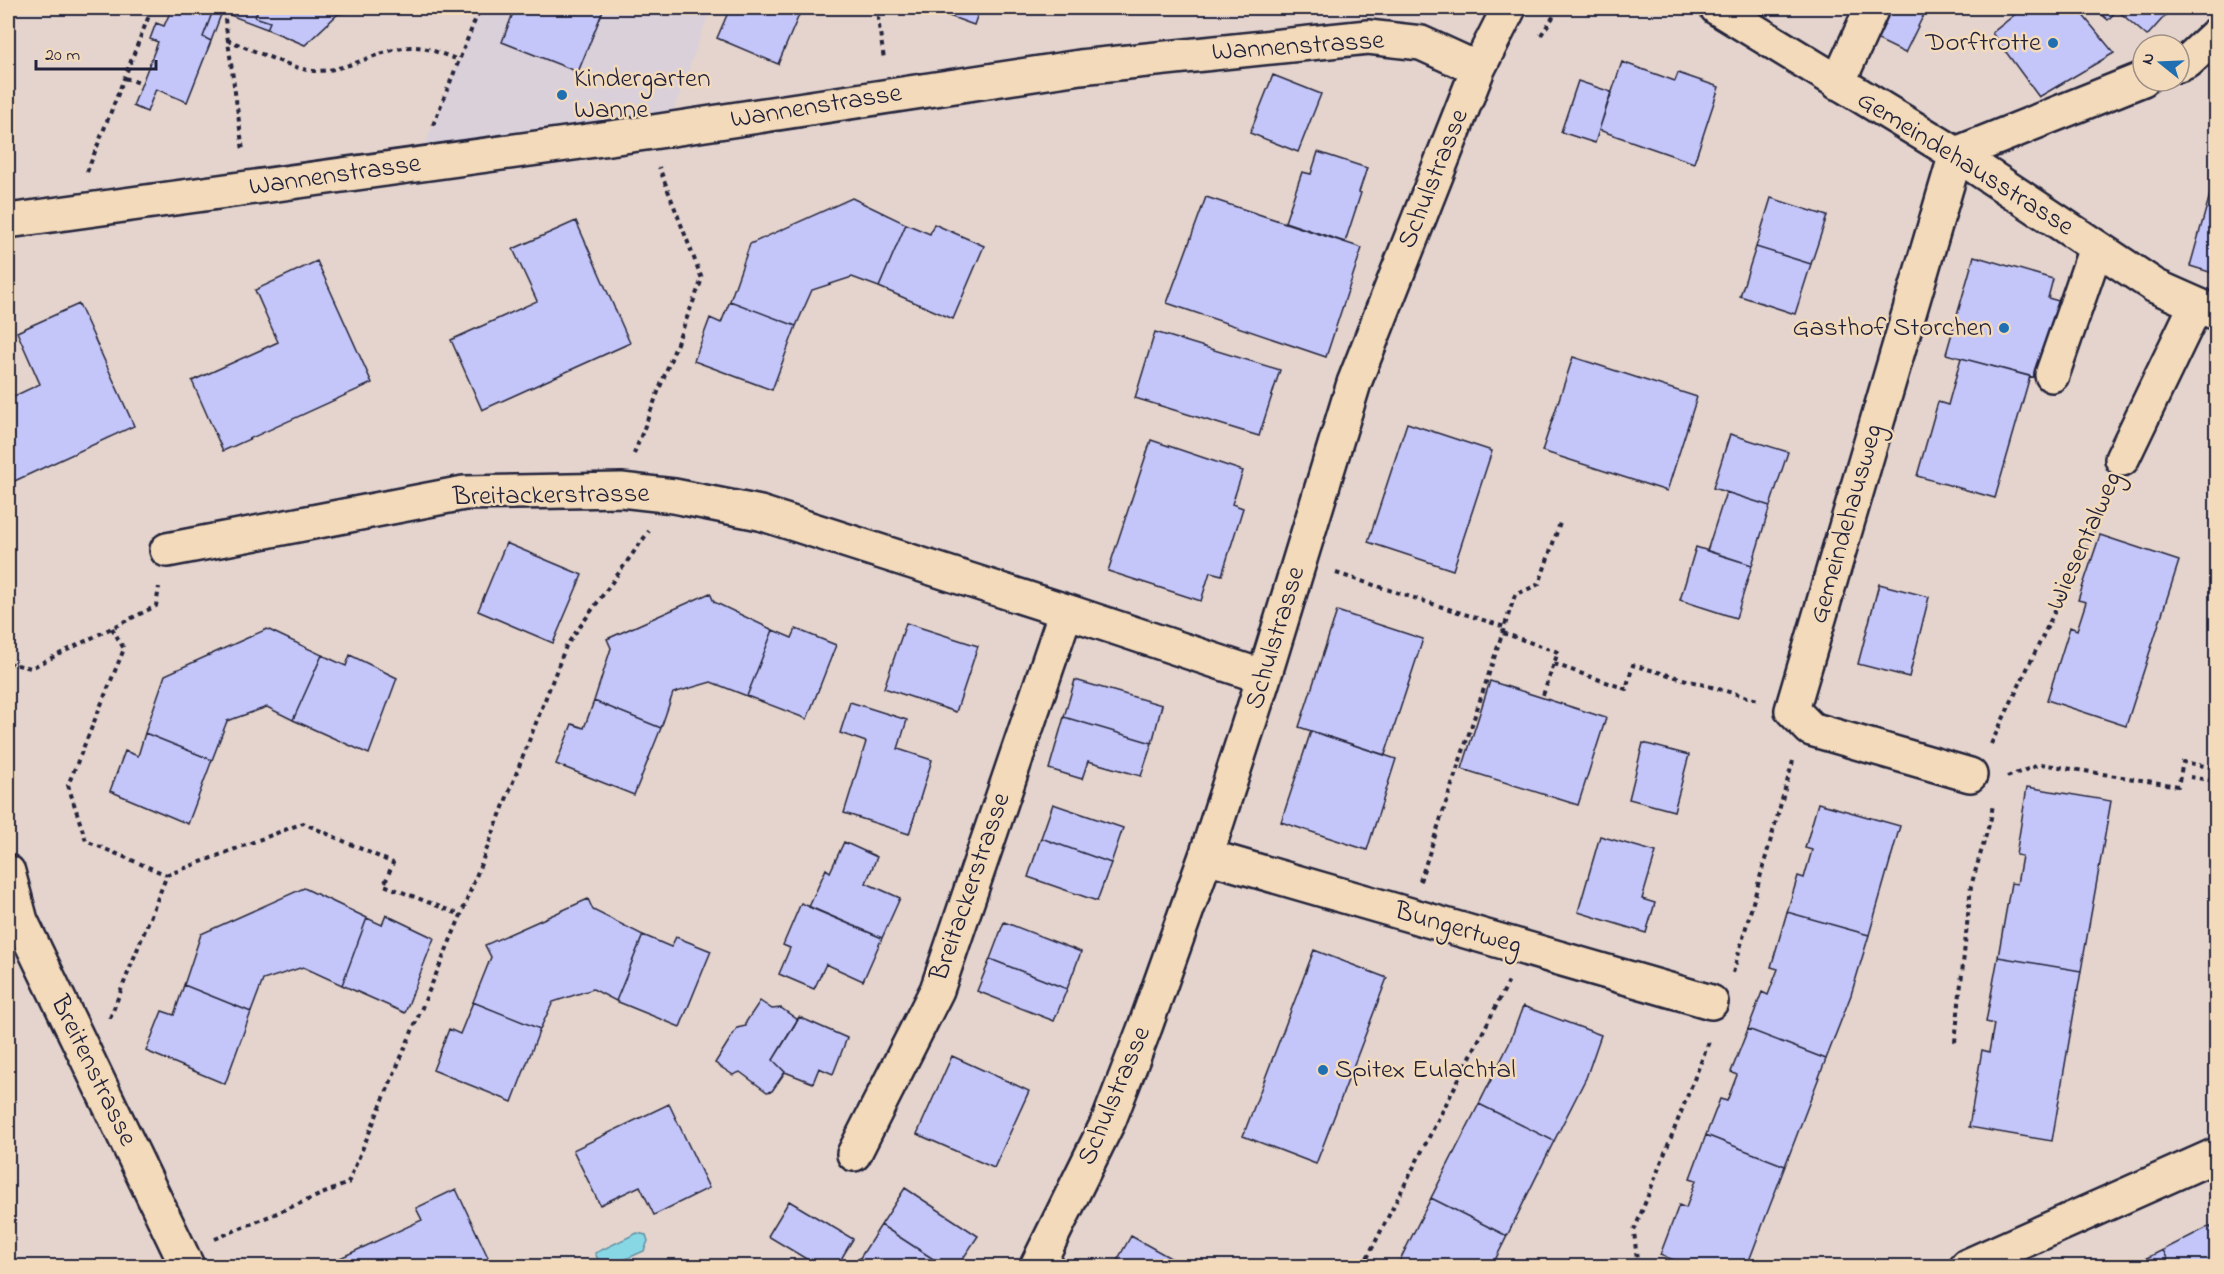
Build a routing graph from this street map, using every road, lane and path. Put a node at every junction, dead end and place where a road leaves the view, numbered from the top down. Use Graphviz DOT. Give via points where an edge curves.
graph roads {
  1 [pos="152,8"];
  2 [pos="480,8"];
  3 [pos="882,8"];
  4 [pos="1509,8"];
  5 [pos="1717,8"];
  6 [pos="1872,8"];
  7 [pos="225,19"];
  8 [pos="2217,35"];
  9 [pos="227,40"];
  10 [pos="2191,58"];
  11 [pos="459,60"];
  12 [pos="1478,69"];
  13 [pos="125,78"];
  14 [pos="140,83"];
  15 [pos="1838,83"];
  16 [pos="2131,84"];
  17 [pos="890,96"];
  18 [pos="646,133"];
  19 [pos="1956,154"];
  20 [pos="417,165"];
  21 [pos="248,187"];
  22 [pos="71,212"];
  23 [pos="8,221"];
  24 [pos="2096,248"];
  25 [pos="2206,309"];
  26 [pos="2052,375"];
  27 [pos="2122,459"];
  28 [pos="621,490"];
  29 [pos="674,496"];
  30 [pos="1561,520"];
  31 [pos="167,550"];
  32 [pos="1326,570"];
  33 [pos="1066,611"];
  34 [pos="1505,627"];
  35 [pos="112,628"];
  36 [pos="1503,633"];
  37 [pos="8,663"];
  38 [pos="1554,664"];
  39 [pos="1264,677"];
  40 [pos="1542,698"];
  41 [pos="1792,710"];
  42 [pos="2217,768"];
  43 [pos="1970,775"];
  44 [pos="2190,777"];
  45 [pos="2005,778"];
  46 [pos="2217,781"];
  47 [pos="1994,800"];
  48 [pos="1206,856"];
  49 [pos="8,872"];
  50 [pos="167,875"];
  51 [pos="461,915"];
  52 [pos="1409,915"];
  53 [pos="1525,948"];
  54 [pos="1711,1002"];
  55 [pos="1955,1042"];
  56 [pos="91,1066"];
  57 [pos="854,1154"];
  58 [pos="2217,1155"];
  59 [pos="184,1260"];
  60 [pos="1037,1266"];
  61 [pos="1363,1266"];
  62 [pos="1967,1266"];
  1 -- 13 [label="path"];
  2 -- 11 [label="path"];
  3 -- 17 [label="path" via="878,19"];
  4 -- 12 [label="street, Schulstrasse"];
  5 -- 15 [label="street, Gemeindehausstrasse"];
  6 -- 15 [label="street"];
  7 -- 9 [label="path"];
  8 -- 10 [label="street"];
  9 -- 11 [label="path" via="312,71 339,69 410,47"];
  9 -- 21 [label="path"];
  11 -- 20 [label="path"];
  12 -- 17 [label="street, Wannenstrasse" via="1421,43 1368,37 1080,67"];
  12 -- 39 [label="street, Schulstrasse" via="1354,383"];
  13 -- 14 [label="path"];
  13 -- 22 [label="path"];
  15 -- 19 [label="street, Gemeindehausstrasse"];
  16 -- 19 [label="street"];
  17 -- 18 [label="street, Wannenstrasse"];
  18 -- 20 [label="street, Wannenstrasse"];
  18 -- 28 [label="path" via="702,279"];
  19 -- 24 [label="street, Gemeindehausstrasse"];
  19 -- 41 [label="street, Gemeindehausweg"];
  20 -- 21 [label="street, Wannenstrasse"];
  21 -- 22 [label="street, Wannenstrasse"];
  22 -- 23 [label="street, Wannenstrasse"];
  24 -- 25 [label="street, Gemeindehausstrasse" via="2155,286"];
  24 -- 26 [label="street"];
  25 -- 27 [label="street, Wiesentalweg"];
  27 -- 43 [label="path, Wiesentalweg" via="2091,536 1992,742"];
  28 -- 29 [label="street, Breitackerstrasse"];
  28 -- 31 [label="street, Breitackerstrasse" via="464,493"];
  29 -- 33 [label="street, Breitackerstrasse" via="760,513"];
  29 -- 51 [label="path" via="566,646"];
  30 -- 34 [label="path" via="1539,584 1515,595"];
  31 -- 35 [label="path" via="156,606"];
  32 -- 34 [label="path"];
  33 -- 39 [label="street, Breitackerstrasse"];
  33 -- 57 [label="street, Breitackerstrasse" via="937,990"];
  34 -- 36 [label="path"];
  35 -- 37 [label="path" via="31,668"];
  35 -- 50 [label="path" via="124,648 68,785 86,841"];
  36 -- 38 [label="path" via="1558,652"];
  36 -- 52 [label="path"];
  38 -- 40 [label="path"];
  38 -- 41 [label="path" via="1626,689 1634,665"];
  39 -- 48 [label="street, Schulstrasse"];
  41 -- 43 [label="street" via="1811,729"];
  42 -- 45 [label="path" via="2183,762 2178,786 2041,764"];
  44 -- 46 [label="path"];
  47 -- 55 [label="path" via="1971,886"];
  48 -- 52 [label="street, Bungertweg"];
  48 -- 60 [label="street, Schulstrasse" via="1109,1120"];
  49 -- 56 [label="street, Breitenstrasse" via="21,921"];
  50 -- 51 [label="path" via="303,823 393,863 384,885"];
  50 -- 56 [label="path"];
  51 -- 59 [label="path" via="348,1183"];
  52 -- 53 [label="street, Bungertweg"];
  53 -- 54 [label="street, Bungertweg"];
  53 -- 61 [label="path"];
  56 -- 59 [label="street, Breitenstrasse"];
  58 -- 62 [label="street"];
}
